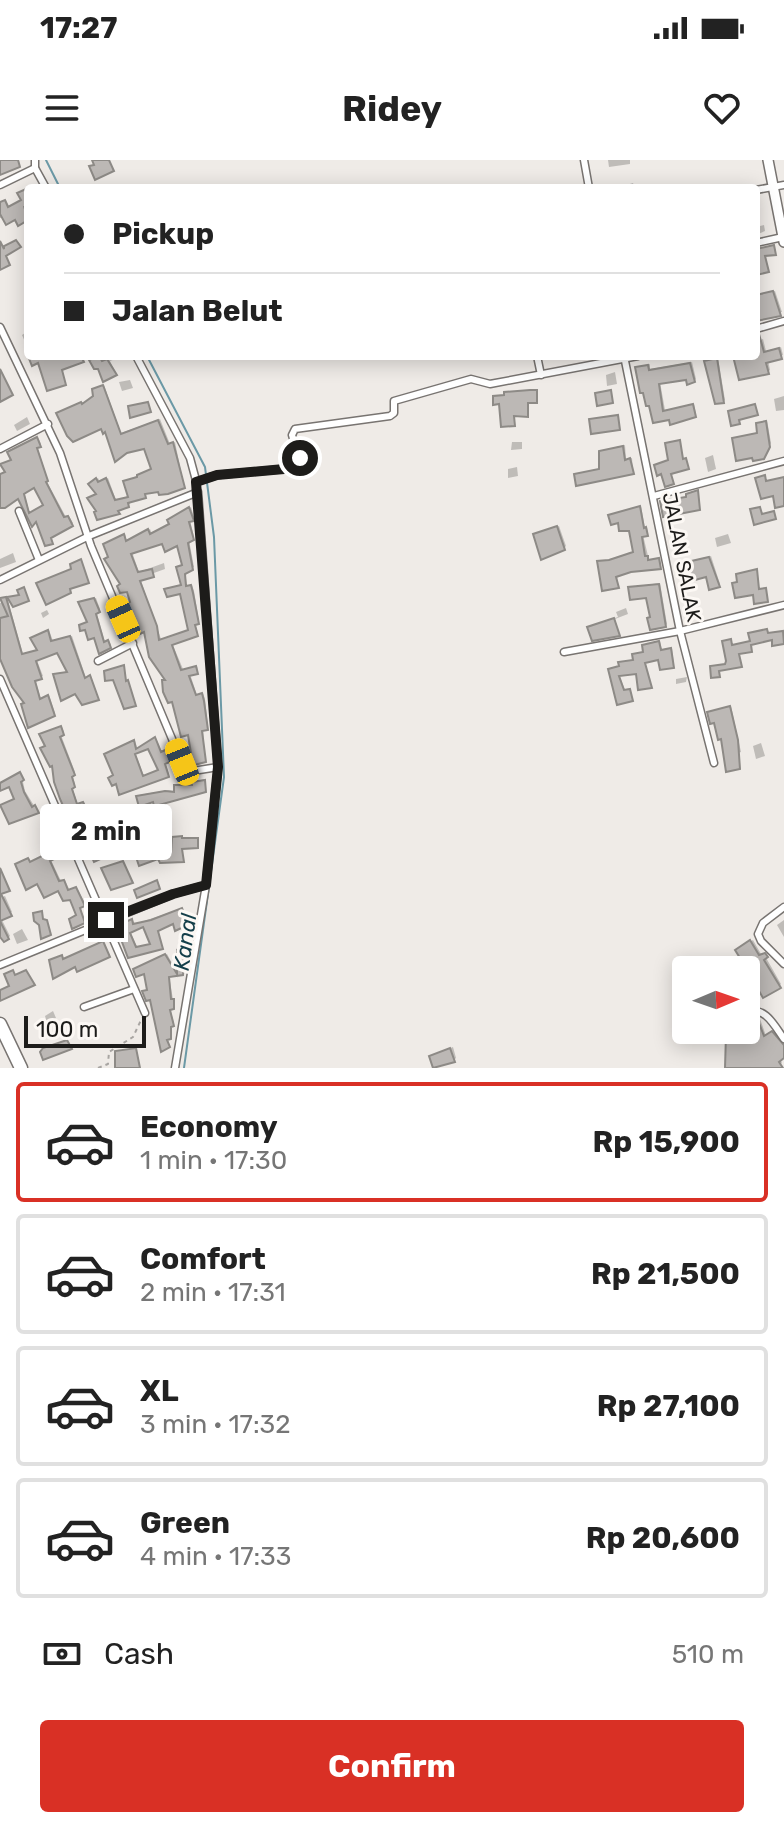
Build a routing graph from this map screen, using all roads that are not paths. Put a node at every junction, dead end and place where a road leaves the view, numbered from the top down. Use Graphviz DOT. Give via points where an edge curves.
graph roads {
  1 [pos="584,160"];
  2 [pos="768,160"];
  3 [pos="35,164"];
  4 [pos="44,184"];
  5 [pos="588,184"];
  6 [pos="0,185"];
  7 [pos="779,186"];
  8 [pos="783,239"];
  9 [pos="760,242"];
  10 [pos="784,321"];
  11 [pos="0,327"];
  12 [pos="760,328"];
  13 [pos="138,360"];
  14 [pos="538,360"];
  15 [pos="614,360"];
  16 [pos="624,360"];
  17 [pos="541,375"];
  18 [pos="48,424"];
  19 [pos="0,449"];
  20 [pos="784,461"];
  21 [pos="198,482"];
  22 [pos="198,492"];
  23 [pos="654,496"];
  24 [pos="19,511"];
  25 [pos="89,536"];
  26 [pos="39,560"];
  27 [pos="0,580"];
  28 [pos="784,605"];
  29 [pos="680,631"];
  30 [pos="133,643"];
  31 [pos="564,652"];
  32 [pos="98,661"];
  33 [pos="0,679"];
  34 [pos="714,763"];
  35 [pos="218,767"];
  36 [pos="206,885"];
  37 [pos="784,907"];
  38 [pos="106,920"];
  39 [pos="784,964"];
  40 [pos="0,965"];
  41 [pos="134,989"];
  42 [pos="84,1007"];
  43 [pos="760,1011"];
  44 [pos="145,1013"];
  45 [pos="0,1024"];
  46 [pos="784,1039"];
  47 [pos="21,1068"];
  48 [pos="175,1068"];
  1 -- 5 [label="street"];
  2 -- 7 [label="main road"];
  3 -- 4 [label="street"];
  3 -- 6 [label="street"];
  7 -- 8 [label="main road"];
  8 -- 9 [label="street"];
  10 -- 12 [label="street"];
  11 -- 18 [label="street"];
  13 -- 21 [label="street"];
  14 -- 17 [label="street"];
  15 -- 17 [label="street"];
  16 -- 23 [label="street, JALAN SALAK"];
  17 -- 21 [label="street" via="490,384 471,379 397,399 390,416 295,429 300,458 295,468 217,475"];
  18 -- 19 [label="street"];
  18 -- 25 [label="street"];
  20 -- 23 [label="street"];
  21 -- 22 [label="street"];
  22 -- 25 [label="street"];
  22 -- 35 [label="street"];
  23 -- 29 [label="street, JALAN SALAK"];
  24 -- 26 [label="street"];
  25 -- 26 [label="street"];
  25 -- 30 [label="street"];
  26 -- 27 [label="street"];
  28 -- 29 [label="street"];
  29 -- 31 [label="street"];
  29 -- 34 [label="street, JALAN SALAK"];
  30 -- 32 [label="street"];
  30 -- 35 [label="street" via="183,765 193,771"];
  33 -- 38 [label="street"];
  35 -- 36 [label="street"];
  36 -- 38 [label="street"];
  36 -- 48 [label="street"];
  37 -- 39 [label="street" via="763,923 758,934"];
  38 -- 40 [label="street"];
  38 -- 41 [label="street"];
  41 -- 42 [label="street"];
  41 -- 44 [label="street"];
  43 -- 46 [label="street"];
  45 -- 47 [label="highway"];
}
